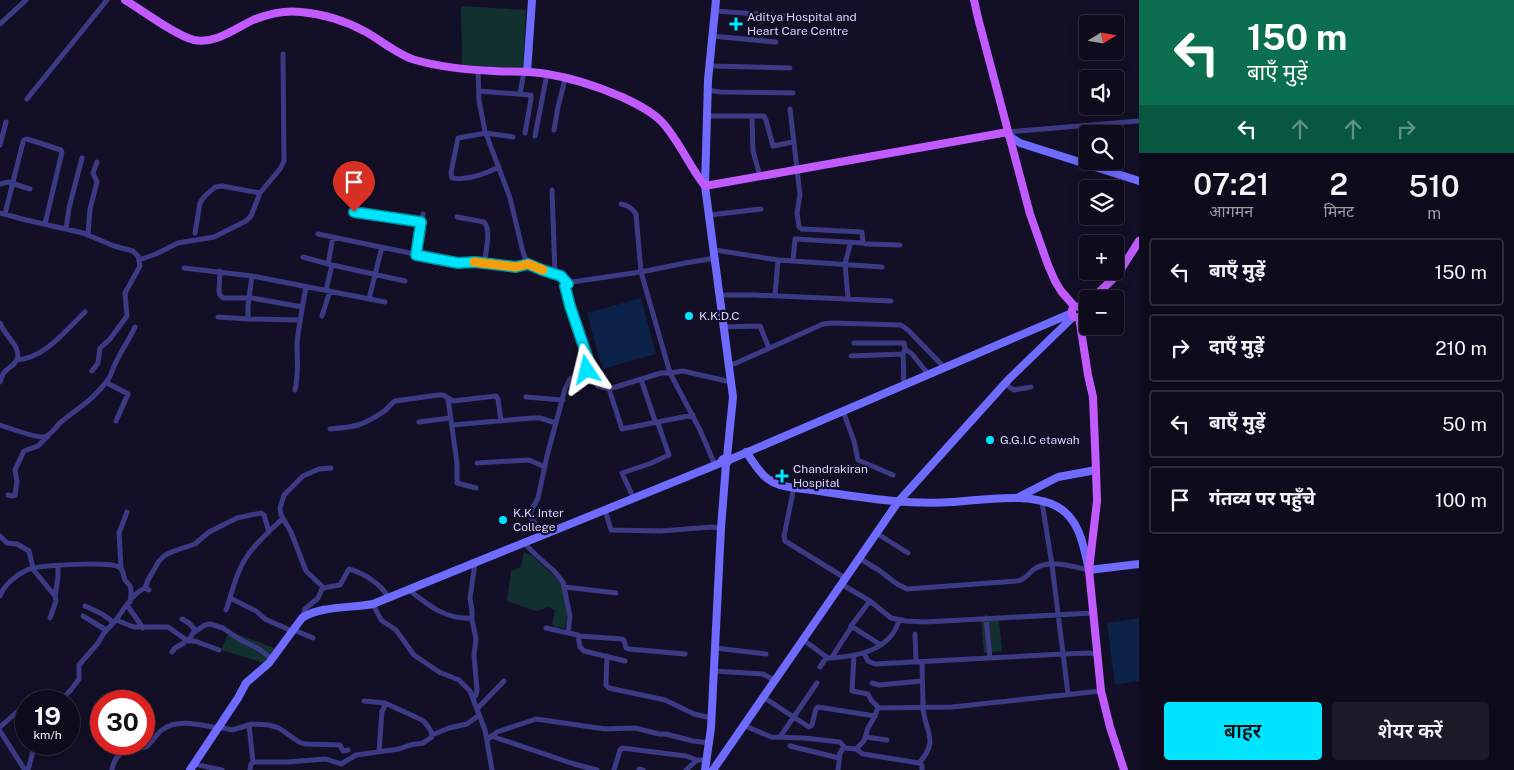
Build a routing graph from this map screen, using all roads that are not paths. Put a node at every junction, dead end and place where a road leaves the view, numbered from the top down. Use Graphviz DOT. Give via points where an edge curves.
graph roads {
  1 [pos="26,0"];
  2 [pos="107,0"];
  3 [pos="125,0"];
  4 [pos="532,0"];
  5 [pos="716,0"];
  6 [pos="974,0"];
  7 [pos="715,10"];
  8 [pos="785,16"];
  9 [pos="0,17"];
  10 [pos="8,17"];
  11 [pos="0,24"];
  12 [pos="712,36"];
  13 [pos="776,42"];
  14 [pos="283,54"];
  15 [pos="709,66"];
  16 [pos="790,68"];
  17 [pos="478,70"];
  18 [pos="526,72"];
  19 [pos="547,74"];
  20 [pos="566,79"];
  21 [pos="708,90"];
  22 [pos="479,91"];
  23 [pos="793,93"];
  24 [pos="520,94"];
  25 [pos="27,99"];
  26 [pos="790,109"];
  27 [pos="707,116"];
  28 [pos="752,116"];
  29 [pos="1139,121"];
  30 [pos="6,122"];
  31 [pos="554,130"];
  32 [pos="486,133"];
  33 [pos="525,133"];
  34 [pos="1009,134"];
  35 [pos="535,136"];
  36 [pos="512,137"];
  37 [pos="793,142"];
  38 [pos="0,145"];
  39 [pos="82,158"];
  40 [pos="97,162"];
  41 [pos="499,167"];
  42 [pos="796,170"];
  43 [pos="760,176"];
  44 [pos="1139,181"];
  45 [pos="0,184"];
  46 [pos="12,184"];
  47 [pos="705,186"];
  48 [pos="30,189"];
  49 [pos="552,190"];
  50 [pos="260,193"];
  51 [pos="621,204"];
  52 [pos="761,208"];
  53 [pos="354,212"];
  54 [pos="2,213"];
  55 [pos="423,214"];
  56 [pos="710,215"];
  57 [pos="457,217"];
  58 [pos="421,222"];
  59 [pos="45,224"];
  60 [pos="66,229"];
  61 [pos="195,233"];
  62 [pos="318,234"];
  63 [pos="88,235"];
  64 [pos="333,237"];
  65 [pos="1139,241"];
  66 [pos="863,243"];
  67 [pos="850,245"];
  68 [pos="900,245"];
  69 [pos="382,247"];
  70 [pos="715,250"];
  71 [pos="416,255"];
  72 [pos="303,257"];
  73 [pos="716,258"];
  74 [pos="778,260"];
  75 [pos="793,261"];
  76 [pos="485,262"];
  77 [pos="528,264"];
  78 [pos="845,264"];
  79 [pos="330,265"];
  80 [pos="139,266"];
  81 [pos="882,267"];
  82 [pos="184,268"];
  83 [pos="220,272"];
  84 [pos="641,272"];
  85 [pos="376,274"];
  86 [pos="555,274"];
  87 [pos="252,276"];
  88 [pos="405,281"];
  89 [pos="568,284"];
  90 [pos="306,286"];
  91 [pos="328,290"];
  92 [pos="1101,290"];
  93 [pos="720,295"];
  94 [pos="775,296"];
  95 [pos="249,298"];
  96 [pos="848,298"];
  97 [pos="369,299"];
  98 [pos="891,301"];
  99 [pos="385,302"];
  100 [pos="302,307"];
  101 [pos="1079,311"];
  102 [pos="85,312"];
  103 [pos="322,316"];
  104 [pos="218,317"];
  105 [pos="248,319"];
  106 [pos="299,320"];
  107 [pos="0,323"];
  108 [pos="135,327"];
  109 [pos="724,327"];
  110 [pos="1084,335"];
  111 [pos="854,343"];
  112 [pos="769,348"];
  113 [pos="904,352"];
  114 [pos="851,356"];
  115 [pos="17,360"];
  116 [pos="728,365"];
  117 [pos="591,368"];
  118 [pos="943,368"];
  119 [pos="92,371"];
  120 [pos="670,373"];
  121 [pos="929,375"];
  122 [pos="641,379"];
  123 [pos="0,382"];
  124 [pos="731,382"];
  125 [pos="107,383"];
  126 [pos="1005,384"];
  127 [pos="904,385"];
  128 [pos="1031,387"];
  129 [pos="609,388"];
  130 [pos="295,390"];
  131 [pos="526,397"];
  132 [pos="448,399"];
  133 [pos="563,400"];
  134 [pos="843,411"];
  135 [pos="693,414"];
  136 [pos="450,418"];
  137 [pos="116,421"];
  138 [pos="501,421"];
  139 [pos="419,422"];
  140 [pos="656,422"];
  141 [pos="556,423"];
  142 [pos="0,425"];
  143 [pos="452,425"];
  144 [pos="330,429"];
  145 [pos="47,436"];
  146 [pos="746,452"];
  147 [pos="724,461"];
  148 [pos="477,463"];
  149 [pos="545,467"];
  150 [pos="331,468"];
  151 [pos="1096,470"];
  152 [pos="893,475"];
  153 [pos="794,487"];
  154 [pos="476,488"];
  155 [pos="8,495"];
  156 [pos="1017,498"];
  157 [pos="634,499"];
  158 [pos="898,502"];
  159 [pos="1042,502"];
  160 [pos="605,510"];
  161 [pos="127,512"];
  162 [pos="283,518"];
  163 [pos="721,528"];
  164 [pos="269,532"];
  165 [pos="876,533"];
  166 [pos="0,536"];
  167 [pos="541,536"];
  168 [pos="524,543"];
  169 [pos="908,553"];
  170 [pos="859,558"];
  171 [pos="475,563"];
  172 [pos="1052,564"];
  173 [pos="1139,564"];
  174 [pos="58,566"];
  175 [pos="33,568"];
  176 [pos="121,568"];
  177 [pos="1089,570"];
  178 [pos="843,581"];
  179 [pos="565,587"];
  180 [pos="322,590"];
  181 [pos="409,590"];
  182 [pos="616,593"];
  183 [pos="0,596"];
  184 [pos="55,596"];
  185 [pos="230,598"];
  186 [pos="389,598"];
  187 [pos="870,601"];
  188 [pos="129,603"];
  189 [pos="369,605"];
  190 [pos="84,606"];
  191 [pos="226,610"];
  192 [pos="1093,613"];
  193 [pos="1058,614"];
  194 [pos="83,616"];
  195 [pos="50,618"];
  196 [pos="302,618"];
  197 [pos="472,618"];
  198 [pos="986,618"];
  199 [pos="182,619"];
  200 [pos="899,620"];
  201 [pos="115,621"];
  202 [pos="852,626"];
  203 [pos="143,628"];
  204 [pos="546,628"];
  205 [pos="106,630"];
  206 [pos="293,630"];
  207 [pos="196,631"];
  208 [pos="568,633"];
  209 [pos="915,634"];
  210 [pos="579,636"];
  211 [pos="313,638"];
  212 [pos="802,639"];
  213 [pos="187,640"];
  214 [pos="881,646"];
  215 [pos="714,648"];
  216 [pos="218,650"];
  217 [pos="172,652"];
  218 [pos="864,653"];
  219 [pos="685,654"];
  220 [pos="766,654"];
  221 [pos="1063,654"];
  222 [pos="854,655"];
  223 [pos="1097,655"];
  224 [pos="607,656"];
  225 [pos="830,658"];
  226 [pos="990,658"];
  227 [pos="272,659"];
  228 [pos="625,661"];
  229 [pos="919,662"];
  230 [pos="820,667"];
  231 [pos="713,671"];
  232 [pos="774,680"];
  233 [pos="504,681"];
  234 [pos="922,682"];
  235 [pos="817,683"];
  236 [pos="872,683"];
  237 [pos="71,690"];
  238 [pos="1101,691"];
  239 [pos="1068,694"];
  240 [pos="763,697"];
  241 [pos="473,698"];
  242 [pos="364,701"];
  243 [pos="385,703"];
  244 [pos="878,708"];
  245 [pos="477,709"];
  246 [pos="15,715"];
  247 [pos="480,716"];
  248 [pos="875,716"];
  249 [pos="794,717"];
  250 [pos="711,718"];
  251 [pos="249,725"];
  252 [pos="743,725"];
  253 [pos="218,727"];
  254 [pos="0,730"];
  255 [pos="432,736"];
  256 [pos="866,736"];
  257 [pos="780,737"];
  258 [pos="489,738"];
  259 [pos="886,740"];
  260 [pos="710,743"];
  261 [pos="790,746"];
  262 [pos="843,746"];
  263 [pos="856,749"];
  264 [pos="348,750"];
  265 [pos="379,752"];
  266 [pos="32,755"];
  267 [pos="839,758"];
  268 [pos="697,760"];
  269 [pos="707,760"];
  270 [pos="253,762"];
  271 [pos="919,762"];
  272 [pos="192,767"];
  273 [pos="715,769"];
  274 [pos="27,770"];
  275 [pos="112,770"];
  276 [pos="222,770"];
  277 [pos="250,770"];
  278 [pos="492,770"];
  279 [pos="597,770"];
  280 [pos="614,770"];
  281 [pos="686,770"];
  282 [pos="705,770"];
  283 [pos="838,770"];
  284 [pos="922,770"];
  285 [pos="1124,770"];
  1 -- 10 [label="street"];
  2 -- 25 [label="street"];
  3 -- 17 [label="main road" via="192,40 220,37 268,15 300,12 344,21 413,60"];
  4 -- 18 [label="street"];
  5 -- 7 [label="street"];
  6 -- 34 [label="main road"];
  7 -- 8 [label="street"];
  7 -- 12 [label="street"];
  9 -- 10 [label="street"];
  10 -- 11 [label="street"];
  12 -- 13 [label="street"];
  12 -- 15 [label="street"];
  14 -- 50 [label="street" via="284,160"];
  15 -- 16 [label="street"];
  15 -- 21 [label="street"];
  17 -- 18 [label="main road"];
  17 -- 22 [label="street"];
  18 -- 19 [label="main road"];
  18 -- 24 [label="street"];
  19 -- 20 [label="main road"];
  19 -- 35 [label="street"];
  20 -- 31 [label="street"];
  20 -- 47 [label="main road" via="603,88 660,120"];
  21 -- 23 [label="street"];
  21 -- 27 [label="street"];
  22 -- 24 [label="street"];
  22 -- 32 [label="street"];
  24 -- 33 [label="street" via="531,96"];
  26 -- 37 [label="street"];
  27 -- 28 [label="street"];
  27 -- 47 [label="street"];
  28 -- 37 [label="street" via="766,119 773,146"];
  28 -- 43 [label="street" via="754,151"];
  29 -- 34 [label="street"];
  30 -- 38 [label="street"];
  32 -- 36 [label="street"];
  32 -- 41 [label="street"];
  32 -- 41 [label="street" via="458,138 451,177 467,179"];
  34 -- 42 [label="main road"];
  34 -- 44 [label="street" via="1020,143"];
  34 -- 101 [label="main road" via="1030,214 1048,265 1061,290"];
  37 -- 42 [label="street"];
  39 -- 60 [label="street"];
  40 -- 63 [label="street" via="93,173 97,182 90,208"];
  41 -- 77 [label="street"];
  42 -- 43 [label="main road"];
  42 -- 66 [label="street" via="800,195 799,227 862,232"];
  43 -- 47 [label="main road"];
  45 -- 46 [label="street"];
  46 -- 48 [label="street"];
  46 -- 54 [label="street"];
  46 -- 59 [label="street" via="24,140 62,150"];
  47 -- 56 [label="street"];
  49 -- 86 [label="street"];
  50 -- 61 [label="street" via="215,187 200,204"];
  50 -- 80 [label="street" via="251,216 240,224 210,238 178,243"];
  51 -- 84 [label="street" via="636,214"];
  52 -- 56 [label="street"];
  53 -- 58 [label="street"];
  54 -- 59 [label="street"];
  55 -- 58 [label="street"];
  56 -- 70 [label="street"];
  57 -- 76 [label="street" via="486,225"];
  58 -- 71 [label="street"];
  59 -- 60 [label="street"];
  60 -- 63 [label="street"];
  62 -- 64 [label="street"];
  63 -- 80 [label="street" via="133,251 137,254"];
  64 -- 69 [label="street"];
  64 -- 79 [label="street"];
  65 -- 92 [label="main road" via="1118,274"];
  66 -- 68 [label="street"];
  66 -- 75 [label="street" via="794,239"];
  67 -- 78 [label="street"];
  69 -- 71 [label="street"];
  69 -- 85 [label="street"];
  70 -- 73 [label="street"];
  70 -- 74 [label="street"];
  71 -- 76 [label="street" via="458,263"];
  72 -- 79 [label="street"];
  73 -- 84 [label="street"];
  73 -- 93 [label="street"];
  74 -- 75 [label="street"];
  74 -- 94 [label="street"];
  75 -- 78 [label="street"];
  76 -- 77 [label="street" via="516,267"];
  77 -- 86 [label="street"];
  78 -- 81 [label="street"];
  78 -- 96 [label="street"];
  79 -- 85 [label="street"];
  79 -- 91 [label="street"];
  80 -- 119 [label="street" via="124,295 128,316 100,348 98,363"];
  82 -- 83 [label="street"];
  83 -- 87 [label="street"];
  83 -- 95 [label="street" via="221,296"];
  84 -- 89 [label="street"];
  84 -- 120 [label="street"];
  85 -- 88 [label="street"];
  85 -- 97 [label="street"];
  86 -- 89 [label="street"];
  87 -- 90 [label="street"];
  87 -- 95 [label="street"];
  89 -- 117 [label="street" via="565,286 570,306"];
  90 -- 91 [label="street"];
  90 -- 100 [label="street"];
  91 -- 97 [label="street"];
  91 -- 103 [label="street"];
  93 -- 94 [label="street"];
  93 -- 109 [label="street"];
  94 -- 96 [label="street"];
  95 -- 100 [label="street"];
  95 -- 105 [label="street"];
  96 -- 98 [label="street"];
  97 -- 99 [label="street"];
  100 -- 106 [label="street"];
  101 -- 118 [label="street"];
  101 -- 126 [label="street"];
  102 -- 115 [label="street" via="54,342 31,358"];
  104 -- 105 [label="street"];
  105 -- 106 [label="street"];
  106 -- 130 [label="street"];
  107 -- 115 [label="street" via="14,345"];
  108 -- 125 [label="street"];
  109 -- 112 [label="street" via="760,326"];
  109 -- 116 [label="street"];
  110 -- 151 [label="main road" via="1093,397"];
  111 -- 113 [label="street" via="904,343"];
  112 -- 116 [label="street"];
  112 -- 118 [label="street" via="823,324 895,324 908,330"];
  113 -- 114 [label="street"];
  113 -- 121 [label="street"];
  113 -- 127 [label="street"];
  115 -- 123 [label="street" via="3,373"];
  116 -- 124 [label="street"];
  117 -- 129 [label="street" via="598,386"];
  117 -- 133 [label="street" via="566,384"];
  118 -- 121 [label="street"];
  120 -- 122 [label="street"];
  120 -- 124 [label="street" via="683,371"];
  120 -- 135 [label="street"];
  121 -- 127 [label="street"];
  122 -- 129 [label="street"];
  122 -- 140 [label="street"];
  124 -- 147 [label="street" via="733,397"];
  125 -- 137 [label="street" via="128,394"];
  125 -- 145 [label="street"];
  126 -- 128 [label="street" via="1014,390"];
  126 -- 158 [label="street"];
  127 -- 134 [label="street"];
  129 -- 140 [label="street" via="622,429"];
  131 -- 133 [label="street"];
  132 -- 136 [label="street"];
  132 -- 138 [label="street" via="497,397"];
  132 -- 144 [label="street" via="438,395 395,401 362,424"];
  133 -- 141 [label="street"];
  134 -- 146 [label="street"];
  134 -- 152 [label="street" via="858,460"];
  135 -- 140 [label="street"];
  135 -- 147 [label="street"];
  136 -- 139 [label="street"];
  136 -- 143 [label="street"];
  138 -- 141 [label="street" via="536,418"];
  138 -- 143 [label="street"];
  140 -- 157 [label="street" via="669,455 622,473"];
  141 -- 149 [label="street"];
  142 -- 145 [label="street"];
  143 -- 154 [label="street" via="458,483"];
  145 -- 155 [label="street" via="38,446 24,451 15,470 15,495"];
  146 -- 147 [label="street"];
  146 -- 153 [label="street" via="768,479"];
  147 -- 157 [label="street"];
  147 -- 163 [label="street"];
  148 -- 149 [label="street" via="529,460"];
  149 -- 167 [label="street" via="538,498 530,515"];
  150 -- 162 [label="street" via="303,476 282,500"];
  151 -- 156 [label="street" via="1058,477"];
  151 -- 177 [label="main road" via="1097,501"];
  153 -- 158 [label="street"];
  153 -- 178 [label="street" via="785,541"];
  156 -- 158 [label="street"];
  156 -- 159 [label="street"];
  157 -- 160 [label="street"];
  158 -- 165 [label="street"];
  159 -- 172 [label="street"];
  159 -- 177 [label="street" via="1062,510 1071,518"];
  160 -- 163 [label="street" via="611,530"];
  160 -- 167 [label="street"];
  161 -- 176 [label="street" via="119,533"];
  162 -- 164 [label="street"];
  162 -- 180 [label="street" via="306,571"];
  163 -- 215 [label="street"];
  164 -- 185 [label="street" via="259,540 241,567"];
  164 -- 188 [label="street" via="261,513 234,519 209,532 195,544 163,557 148,580 147,589 141,590"];
  165 -- 169 [label="street"];
  165 -- 170 [label="street"];
  166 -- 175 [label="street" via="28,550"];
  167 -- 168 [label="street"];
  168 -- 171 [label="street"];
  168 -- 179 [label="street" via="554,571"];
  170 -- 172 [label="street" via="907,589 1016,582 1037,568"];
  170 -- 178 [label="street"];
  171 -- 181 [label="street"];
  171 -- 197 [label="street" via="470,594"];
  172 -- 177 [label="street"];
  172 -- 193 [label="street"];
  173 -- 177 [label="street"];
  174 -- 175 [label="street"];
  174 -- 176 [label="street" via="104,564"];
  174 -- 184 [label="street"];
  175 -- 183 [label="street" via="7,584"];
  175 -- 184 [label="street"];
  176 -- 188 [label="street" via="130,587"];
  177 -- 192 [label="main road"];
  178 -- 187 [label="street"];
  178 -- 212 [label="street"];
  179 -- 182 [label="street"];
  179 -- 208 [label="street" via="570,616"];
  180 -- 186 [label="street" via="340,585 348,570 352,569 372,580"];
  180 -- 196 [label="street" via="305,609"];
  181 -- 186 [label="street"];
  181 -- 197 [label="street" via="446,615"];
  184 -- 195 [label="street"];
  185 -- 191 [label="street"];
  185 -- 206 [label="street"];
  186 -- 189 [label="street"];
  187 -- 200 [label="street" via="891,618"];
  187 -- 202 [label="street"];
  188 -- 201 [label="street"];
  188 -- 203 [label="street"];
  189 -- 196 [label="street" via="313,612"];
  189 -- 241 [label="street" via="384,623 396,630 413,654 437,671 458,680"];
  190 -- 201 [label="street"];
  192 -- 193 [label="street"];
  192 -- 223 [label="main road"];
  193 -- 198 [label="street"];
  193 -- 221 [label="street"];
  194 -- 205 [label="street"];
  196 -- 206 [label="street"];
  197 -- 241 [label="street" via="477,688"];
  198 -- 200 [label="street" via="925,622"];
  198 -- 226 [label="street"];
  199 -- 207 [label="street"];
  200 -- 214 [label="street" via="897,629"];
  201 -- 203 [label="street"];
  201 -- 205 [label="street"];
  202 -- 214 [label="street"];
  202 -- 225 [label="street"];
  203 -- 213 [label="street" via="168,627"];
  204 -- 208 [label="street"];
  205 -- 237 [label="street" via="79,665 78,680"];
  206 -- 211 [label="street"];
  206 -- 227 [label="street"];
  207 -- 213 [label="street"];
  207 -- 227 [label="street" via="207,624 223,628"];
  208 -- 210 [label="street"];
  209 -- 229 [label="street"];
  210 -- 219 [label="street" via="622,639 629,649"];
  210 -- 224 [label="street" via="582,650"];
  212 -- 225 [label="street"];
  212 -- 232 [label="street"];
  213 -- 216 [label="street"];
  213 -- 217 [label="street"];
  214 -- 218 [label="street"];
  215 -- 220 [label="street"];
  215 -- 231 [label="street"];
  218 -- 222 [label="street"];
  218 -- 229 [label="street" via="872,664"];
  221 -- 223 [label="street"];
  221 -- 226 [label="street"];
  221 -- 239 [label="street"];
  222 -- 225 [label="street"];
  222 -- 244 [label="street" via="852,691 868,694"];
  223 -- 238 [label="main road"];
  224 -- 228 [label="street"];
  224 -- 250 [label="street" via="606,683 609,688 666,700 691,713"];
  225 -- 230 [label="street" via="826,658"];
  226 -- 229 [label="street"];
  227 -- 253 [label="street" via="246,683"];
  229 -- 234 [label="street"];
  231 -- 232 [label="street" via="763,674"];
  231 -- 250 [label="street"];
  232 -- 240 [label="street"];
  233 -- 245 [label="street"];
  234 -- 236 [label="street"];
  234 -- 271 [label="street" via="923,706 931,742"];
  235 -- 249 [label="street"];
  238 -- 239 [label="street"];
  238 -- 285 [label="main road"];
  239 -- 244 [label="street" via="952,707"];
  240 -- 249 [label="street"];
  240 -- 252 [label="street"];
  241 -- 245 [label="street"];
  242 -- 243 [label="street"];
  243 -- 255 [label="street" via="422,720"];
  243 -- 265 [label="street"];
  244 -- 248 [label="street"];
  245 -- 247 [label="street"];
  246 -- 254 [label="street"];
  247 -- 255 [label="street" via="468,724 451,727"];
  247 -- 258 [label="street"];
  248 -- 249 [label="street" via="818,707 811,726"];
  248 -- 256 [label="street"];
  249 -- 257 [label="street"];
  250 -- 260 [label="street"];
  251 -- 253 [label="street" via="232,730"];
  251 -- 264 [label="street" via="276,727 305,744 340,745 343,751"];
  251 -- 270 [label="street"];
  252 -- 257 [label="street" via="771,737"];
  252 -- 273 [label="street"];
  253 -- 272 [label="street"];
  253 -- 275 [label="street" via="171,725 162,729 146,747 122,752 114,761"];
  254 -- 274 [label="street"];
  255 -- 265 [label="street" via="423,743"];
  256 -- 259 [label="street"];
  256 -- 263 [label="street"];
  257 -- 262 [label="street" via="826,740 840,742"];
  258 -- 260 [label="street" via="497,732 536,719 605,728 635,728"];
  258 -- 278 [label="street"];
  258 -- 279 [label="street"];
  260 -- 269 [label="street"];
  261 -- 267 [label="street"];
  262 -- 263 [label="street"];
  262 -- 267 [label="street"];
  263 -- 271 [label="street" via="864,754"];
  265 -- 270 [label="street" via="356,755 341,764 327,760"];
  266 -- 274 [label="street"];
  267 -- 283 [label="street"];
  268 -- 269 [label="street"];
  268 -- 280 [label="street" via="622,748"];
  268 -- 281 [label="street"];
  269 -- 282 [label="street"];
  270 -- 277 [label="street"];
  271 -- 284 [label="street"];
  272 -- 276 [label="street"];
}
